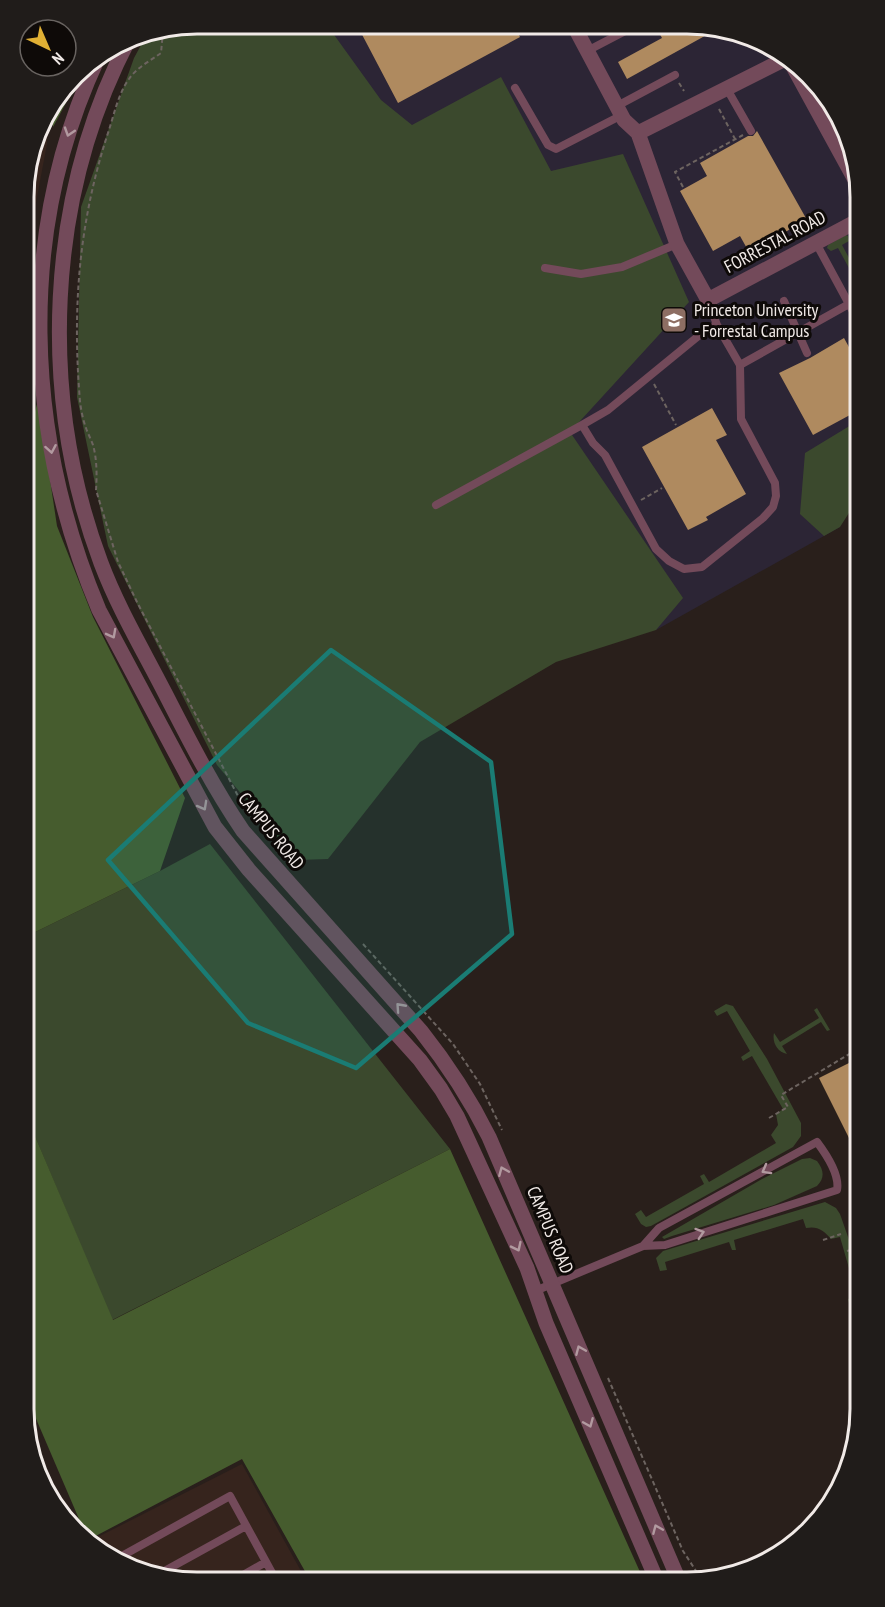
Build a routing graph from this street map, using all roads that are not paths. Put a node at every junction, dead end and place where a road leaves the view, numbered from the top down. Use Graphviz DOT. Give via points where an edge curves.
graph roads {
  1 [pos="578,34"];
  2 [pos="620,34"];
  3 [pos="587,51"];
  4 [pos="122,53"];
  5 [pos="778,62"];
  6 [pos="91,74"];
  7 [pos="675,75"];
  8 [pos="803,83"];
  9 [pos="515,88"];
  10 [pos="727,88"];
  11 [pos="619,110"];
  12 [pos="751,131"];
  13 [pos="638,133"];
  14 [pos="843,150"];
  15 [pos="850,225"];
  16 [pos="816,243"];
  17 [pos="677,244"];
  18 [pos="545,268"];
  19 [pos="708,300"];
  20 [pos="784,301"];
  21 [pos="849,304"];
  22 [pos="717,325"];
  23 [pos="798,333"];
  24 [pos="807,353"];
  25 [pos="740,365"];
  26 [pos="582,426"];
  27 [pos="436,505"];
  28 [pos="644,1246"];
  29 [pos="551,1284"];
  30 [pos="535,1291"];
  31 [pos="246,1526"];
  32 [pos="123,1555"];
  33 [pos="266,1562"];
  34 [pos="169,1570"];
  35 [pos="248,1572"];
  36 [pos="272,1572"];
  37 [pos="653,1572"];
  38 [pos="675,1572"];
  1 -- 3 [label="street"];
  2 -- 3 [label="lane"];
  3 -- 11 [label="street"];
  29 -- 4 [label="street, CAMPUS ROAD, one-way" via="471,1102 421,1031 236,822 136,637 101,563 80,494 66,428 60,360 61,288 68,221 81,162"];
  5 -- 10 [label="street"];
  6 -- 30 [label="street, CAMPUS ROAD, one-way" via="64,147 54,191 40,288 39,340 43,404 55,469 86,579 215,827 420,1060 441,1089 457,1116"];
  7 -- 11 [label="lane"];
  8 -- 14 [label="street"];
  9 -- 11 [label="lane" via="548,145 556,148"];
  10 -- 12 [label="lane"];
  10 -- 13 [label="street"];
  11 -- 13 [label="street"];
  13 -- 17 [label="street"];
  15 -- 16 [label="street, FORRESTAL ROAD"];
  16 -- 19 [label="street, FORRESTAL ROAD"];
  16 -- 21 [label="lane"];
  17 -- 18 [label="lane" via="622,267 601,271 581,274"];
  17 -- 19 [label="street"];
  19 -- 22 [label="lane"];
  20 -- 23 [label="lane"];
  21 -- 23 [label="lane"];
  22 -- 25 [label="lane"];
  22 -- 26 [label="lane"];
  23 -- 24 [label="lane"];
  23 -- 25 [label="lane"];
  25 -- 26 [label="lane" via="741,420 775,483 777,496 763,518 702,567 684,569 656,549 604,455"];
  26 -- 27 [label="lane"];
  28 -- 28 [label="lane, one-way" via="665,1245 837,1190 838,1183 817,1142 659,1228"];
  28 -- 29 [label="lane"];
  29 -- 30 [label="lane"];
  38 -- 29 [label="street, CAMPUS ROAD, one-way"];
  30 -- 37 [label="street, CAMPUS ROAD, one-way"];
  31 -- 32 [label="lane" via="230,1496"];
  31 -- 33 [label="lane"];
  31 -- 34 [label="lane"];
  33 -- 35 [label="lane"];
  33 -- 36 [label="lane"];
}
